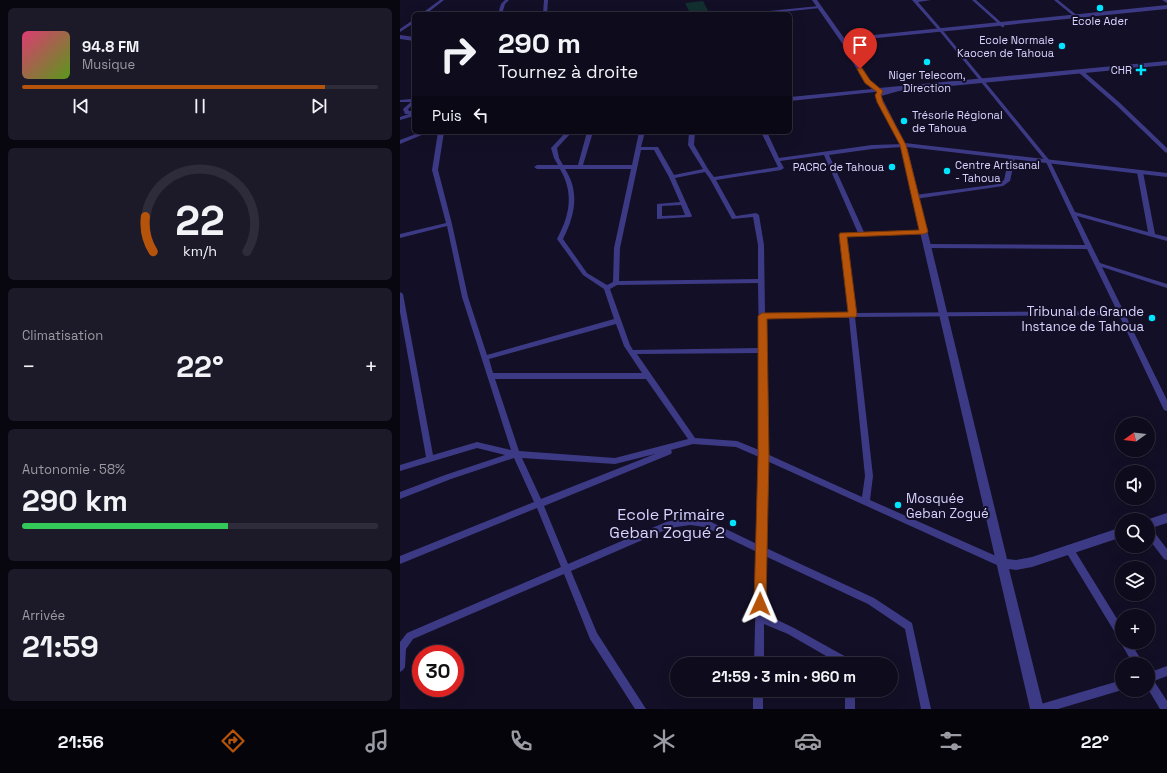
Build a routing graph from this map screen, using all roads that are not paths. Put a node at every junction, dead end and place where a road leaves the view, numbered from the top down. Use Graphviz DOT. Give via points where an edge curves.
graph roads {
  1 [pos="442,0"];
  2 [pos="507,0"];
  3 [pos="546,0"];
  4 [pos="814,0"];
  5 [pos="929,0"];
  6 [pos="974,0"];
  7 [pos="1056,0"];
  8 [pos="1164,0"];
  9 [pos="914,1"];
  10 [pos="1167,2"];
  11 [pos="819,7"];
  12 [pos="1167,8"];
  13 [pos="426,12"];
  14 [pos="501,12"];
  15 [pos="545,12"];
  16 [pos="769,12"];
  17 [pos="1078,18"];
  18 [pos="412,22"];
  19 [pos="1003,25"];
  20 [pos="400,31"];
  21 [pos="942,32"];
  22 [pos="400,37"];
  23 [pos="412,40"];
  24 [pos="844,42"];
  25 [pos="1167,63"];
  26 [pos="1080,71"];
  27 [pos="982,81"];
  28 [pos="874,92"];
  29 [pos="792,98"];
  30 [pos="400,101"];
  31 [pos="412,102"];
  32 [pos="412,103"];
  33 [pos="403,110"];
  34 [pos="412,114"];
  35 [pos="400,119"];
  36 [pos="421,134"];
  37 [pos="441,134"];
  38 [pos="567,134"];
  39 [pos="589,134"];
  40 [pos="642,134"];
  41 [pos="692,134"];
  42 [pos="765,134"];
  43 [pos="400,142"];
  44 [pos="903,145"];
  45 [pos="639,149"];
  46 [pos="1167,151"];
  47 [pos="826,154"];
  48 [pos="1012,158"];
  49 [pos="778,160"];
  50 [pos="1048,162"];
  51 [pos="537,167"];
  52 [pos="560,167"];
  53 [pos="580,167"];
  54 [pos="635,167"];
  55 [pos="706,170"];
  56 [pos="1140,172"];
  57 [pos="1167,175"];
  58 [pos="672,177"];
  59 [pos="713,179"];
  60 [pos="915,197"];
  61 [pos="683,203"];
  62 [pos="1073,213"];
  63 [pos="449,224"];
  64 [pos="924,232"];
  65 [pos="862,234"];
  66 [pos="1152,235"];
  67 [pos="400,236"];
  68 [pos="1167,239"];
  69 [pos="927,246"];
  70 [pos="1090,247"];
  71 [pos="1098,264"];
  72 [pos="760,281"];
  73 [pos="616,283"];
  74 [pos="1167,286"];
  75 [pos="607,288"];
  76 [pos="400,294"];
  77 [pos="1122,313"];
  78 [pos="852,315"];
  79 [pos="943,315"];
  80 [pos="762,316"];
  81 [pos="617,321"];
  82 [pos="763,350"];
  83 [pos="631,352"];
  84 [pos="485,358"];
  85 [pos="490,376"];
  86 [pos="647,376"];
  87 [pos="1167,408"];
  88 [pos="693,441"];
  89 [pos="516,454"];
  90 [pos="764,456"];
  91 [pos="430,459"];
  92 [pos="400,468"];
  93 [pos="400,496"];
  94 [pos="866,501"];
  95 [pos="539,503"];
  96 [pos="1167,518"];
  97 [pos="1155,522"];
  98 [pos="1115,534"];
  99 [pos="1155,540"];
  100 [pos="761,548"];
  101 [pos="1069,549"];
  102 [pos="1167,556"];
  103 [pos="400,560"];
  104 [pos="1002,563"];
  105 [pos="566,570"];
  106 [pos="760,617"];
  107 [pos="1115,625"];
  108 [pos="759,657"];
  109 [pos="838,657"];
  110 [pos="400,667"];
  111 [pos="1167,671"];
  112 [pos="1155,676"];
  113 [pos="1115,688"];
  114 [pos="1155,691"];
  115 [pos="758,697"];
  116 [pos="850,697"];
  117 [pos="641,709"];
  118 [pos="758,709"];
  119 [pos="850,709"];
  120 [pos="926,709"];
  121 [pos="1037,709"];
  122 [pos="1041,709"];
  123 [pos="1166,709"];
  1 -- 13 [label="street"];
  2 -- 14 [label="street"];
  3 -- 15 [label="street"];
  4 -- 11 [label="street"];
  5 -- 9 [label="street"];
  6 -- 19 [label="street"];
  7 -- 17 [label="street"];
  8 -- 10 [label="street"];
  9 -- 21 [label="street"];
  11 -- 16 [label="street"];
  11 -- 24 [label="street"];
  12 -- 17 [label="street"];
  17 -- 19 [label="street"];
  18 -- 20 [label="street"];
  19 -- 21 [label="street"];
  21 -- 24 [label="street"];
  21 -- 27 [label="street"];
  22 -- 23 [label="street"];
  24 -- 28 [label="street"];
  25 -- 26 [label="street"];
  26 -- 27 [label="street"];
  26 -- 46 [label="street"];
  27 -- 28 [label="street"];
  27 -- 50 [label="street"];
  28 -- 29 [label="street"];
  28 -- 44 [label="street"];
  30 -- 31 [label="street"];
  32 -- 33 [label="street"];
  34 -- 35 [label="street"];
  36 -- 43 [label="street"];
  37 -- 63 [label="street" via="435,170"];
  38 -- 52 [label="street" via="554,148"];
  39 -- 53 [label="street"];
  40 -- 45 [label="street"];
  41 -- 55 [label="street" via="691,145"];
  42 -- 49 [label="street"];
  44 -- 47 [label="street" via="872,146"];
  44 -- 48 [label="street"];
  44 -- 60 [label="street"];
  45 -- 54 [label="street"];
  45 -- 58 [label="street" via="656,148"];
  47 -- 49 [label="street"];
  47 -- 65 [label="street"];
  48 -- 50 [label="street"];
  48 -- 60 [label="street" via="1007,181 1001,185"];
  49 -- 59 [label="street" via="781,168"];
  50 -- 56 [label="street"];
  50 -- 62 [label="street"];
  51 -- 52 [label="street"];
  52 -- 53 [label="street"];
  52 -- 75 [label="street" via="567,177 572,194 567,228 560,239 585,274"];
  53 -- 54 [label="street"];
  54 -- 73 [label="street" via="617,248"];
  55 -- 58 [label="street"];
  55 -- 59 [label="street"];
  56 -- 57 [label="street"];
  56 -- 66 [label="street"];
  58 -- 61 [label="street"];
  59 -- 72 [label="street" via="734,218 756,215 761,245"];
  60 -- 64 [label="street"];
  61 -- 61 [label="street" via="659,205 659,218 689,216"];
  62 -- 66 [label="street"];
  62 -- 70 [label="street"];
  63 -- 67 [label="street"];
  63 -- 84 [label="street" via="465,296"];
  64 -- 65 [label="street"];
  64 -- 69 [label="street"];
  65 -- 78 [label="street" via="843,235"];
  66 -- 68 [label="street"];
  69 -- 70 [label="street"];
  69 -- 79 [label="street"];
  70 -- 71 [label="street"];
  71 -- 74 [label="street"];
  71 -- 77 [label="street"];
  72 -- 73 [label="street"];
  72 -- 80 [label="street"];
  73 -- 75 [label="street"];
  75 -- 81 [label="street"];
  76 -- 91 [label="street"];
  77 -- 79 [label="street"];
  77 -- 87 [label="street"];
  78 -- 79 [label="street"];
  78 -- 80 [label="street"];
  78 -- 94 [label="street" via="869,476"];
  79 -- 104 [label="street"];
  80 -- 82 [label="street"];
  81 -- 83 [label="street"];
  81 -- 84 [label="street"];
  82 -- 83 [label="street"];
  82 -- 90 [label="street"];
  83 -- 86 [label="street"];
  84 -- 85 [label="street"];
  85 -- 86 [label="street"];
  85 -- 89 [label="street"];
  86 -- 88 [label="street"];
  88 -- 89 [label="street" via="615,461"];
  88 -- 90 [label="street" via="737,444"];
  88 -- 95 [label="street"];
  89 -- 91 [label="street" via="478,445"];
  89 -- 93 [label="street"];
  89 -- 95 [label="street"];
  90 -- 94 [label="street"];
  90 -- 100 [label="street"];
  91 -- 92 [label="street"];
  94 -- 104 [label="street"];
  95 -- 103 [label="street"];
  95 -- 105 [label="street"];
  96 -- 97 [label="street"];
  98 -- 101 [label="street"];
  99 -- 102 [label="street"];
  100 -- 105 [label="street" via="706,524 690,521 669,525"];
  100 -- 106 [label="street"];
  100 -- 120 [label="street" via="871,601 909,626"];
  101 -- 104 [label="street" via="1032,562 1016,565"];
  101 -- 107 [label="street"];
  104 -- 121 [label="street"];
  105 -- 110 [label="street" via="410,636 401,648"];
  105 -- 117 [label="street" via="593,636"];
  106 -- 108 [label="street"];
  106 -- 109 [label="street"];
  111 -- 112 [label="street"];
  113 -- 122 [label="street"];
  114 -- 123 [label="street"];
  115 -- 118 [label="street"];
  116 -- 119 [label="street"];
}
